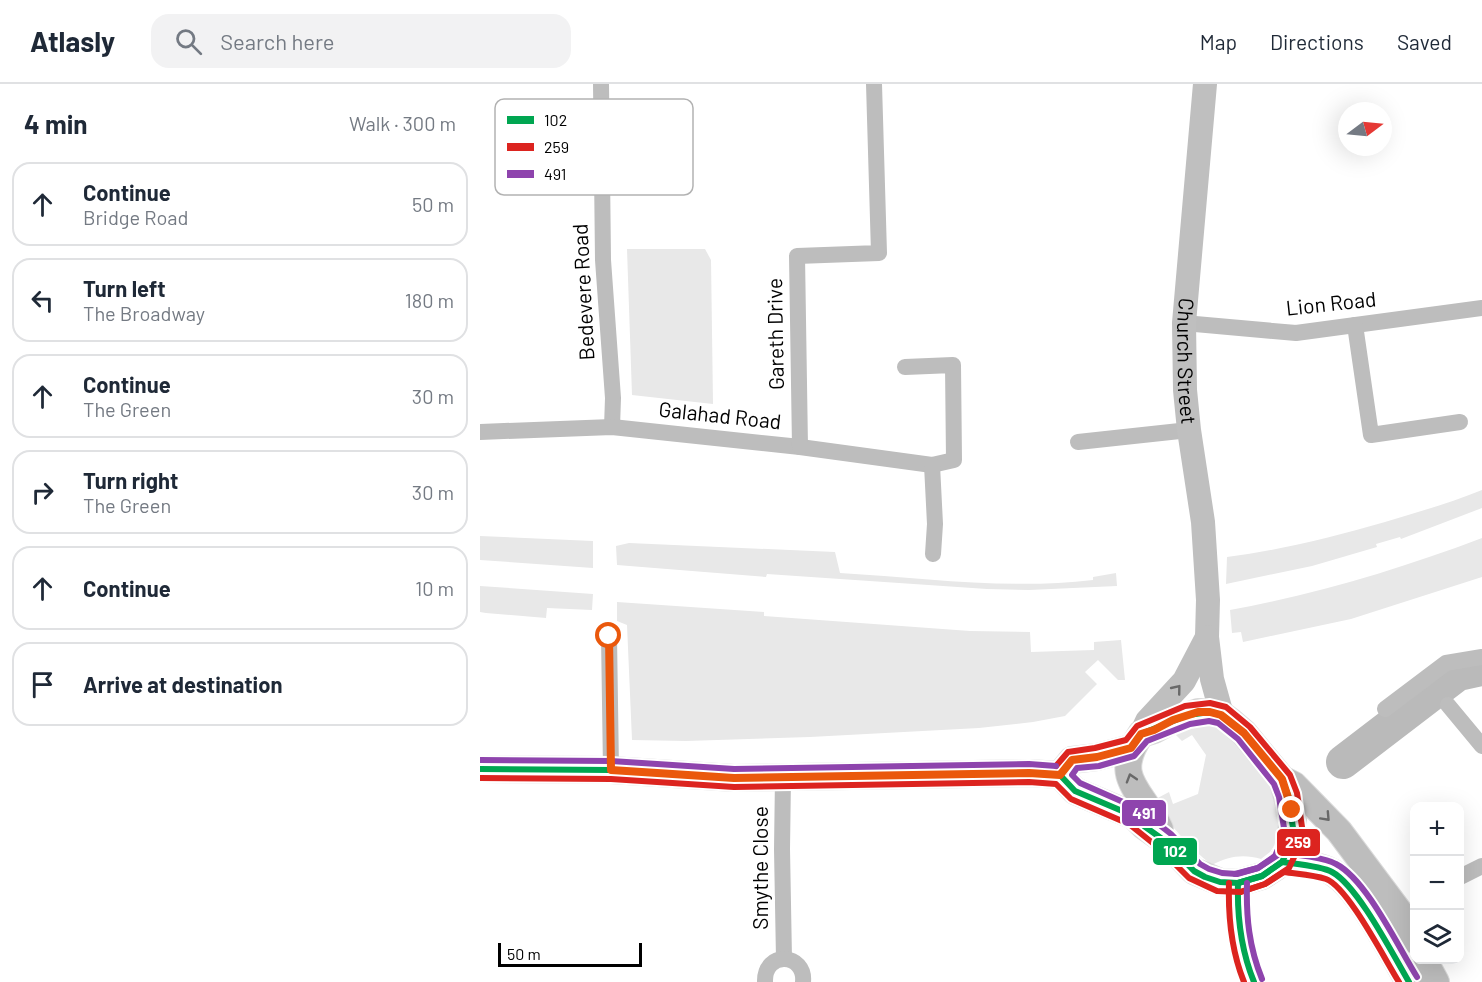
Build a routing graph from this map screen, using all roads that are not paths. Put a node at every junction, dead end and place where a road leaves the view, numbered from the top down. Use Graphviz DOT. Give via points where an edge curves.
graph roads {
  1 [pos="601,84"];
  2 [pos="874,84"];
  3 [pos="1205,84"];
  4 [pos="601,99"];
  5 [pos="602,195"];
  6 [pos="1482,308"];
  7 [pos="1184,323"];
  8 [pos="1355,325"];
  9 [pos="905,367"];
  10 [pos="1460,422"];
  11 [pos="612,427"];
  12 [pos="1189,430"];
  13 [pos="480,432"];
  14 [pos="1078,442"];
  15 [pos="800,447"];
  16 [pos="932,465"];
  17 [pos="933,554"];
  18 [pos="609,636"];
  19 [pos="1207,637"];
  20 [pos="1482,657"];
  21 [pos="1448,705"];
  22 [pos="1385,709"];
  23 [pos="1221,715"];
  24 [pos="1136,741"];
  25 [pos="1482,746"];
  26 [pos="480,769"];
  27 [pos="611,770"];
  28 [pos="1060,775"];
  29 [pos="783,777"];
  30 [pos="1282,779"];
  31 [pos="1165,841"];
  32 [pos="1282,862"];
  33 [pos="1482,866"];
  34 [pos="1464,875"];
  35 [pos="1410,922"];
  36 [pos="784,959"];
  37 [pos="1426,964"];
  38 [pos="765,982"];
  39 [pos="803,982"];
  40 [pos="1409,982"];
  41 [pos="1436,982"];
  1 -- 4 [label="street, Bedevere Road"];
  2 -- 15 [label="street, Gareth Drive" via="879,253 797,256"];
  3 -- 7 [label="main road, Church Street"];
  5 -- 11 [label="street, Bedevere Road"];
  6 -- 8 [label="street, Lion Road"];
  7 -- 8 [label="street, Lion Road" via="1296,333"];
  7 -- 12 [label="main road, Church Street"];
  8 -- 10 [label="street" via="1371,435"];
  9 -- 16 [label="street, Galahad Road" via="953,365 954,460"];
  11 -- 13 [label="street, Galahad Road"];
  11 -- 15 [label="street, Galahad Road"];
  12 -- 14 [label="street"];
  12 -- 19 [label="main road, Church Street" via="1203,522"];
  15 -- 16 [label="street, Galahad Road"];
  16 -- 17 [label="street"];
  18 -- 27 [label="street"];
  19 -- 23 [label="main road, Church Street"];
  24 -- 19 [label="main road, Church Street, one-way" via="1147,721 1184,681"];
  20 -- 22 [label="street" via="1446,663"];
  21 -- 25 [label="street"];
  23 -- 24 [label="main road" via="1188,715"];
  23 -- 30 [label="main road" via="1244,733"];
  24 -- 28 [label="main road" via="1097,757 1072,760"];
  31 -- 24 [label="main road, one-way" via="1132,784 1128,764"];
  26 -- 27 [label="main road"];
  27 -- 29 [label="main road"];
  28 -- 29 [label="main road"];
  28 -- 31 [label="main road" via="1075,791 1129,813"];
  29 -- 36 [label="street, Smythe Close"];
  30 -- 32 [label="main road" via="1293,828"];
  30 -- 35 [label="main road, one-way" via="1294,785 1339,831 1407,908"];
  31 -- 32 [label="main road" via="1194,871 1220,882 1249,881"];
  32 -- 40 [label="main road" via="1331,871 1345,882"];
  33 -- 34 [label="street"];
  36 -- 38 [label="street, Smythe Close" via="767,969"];
  36 -- 39 [label="street, Smythe Close" via="801,968"];
  37 -- 41 [label="main road"];
}
